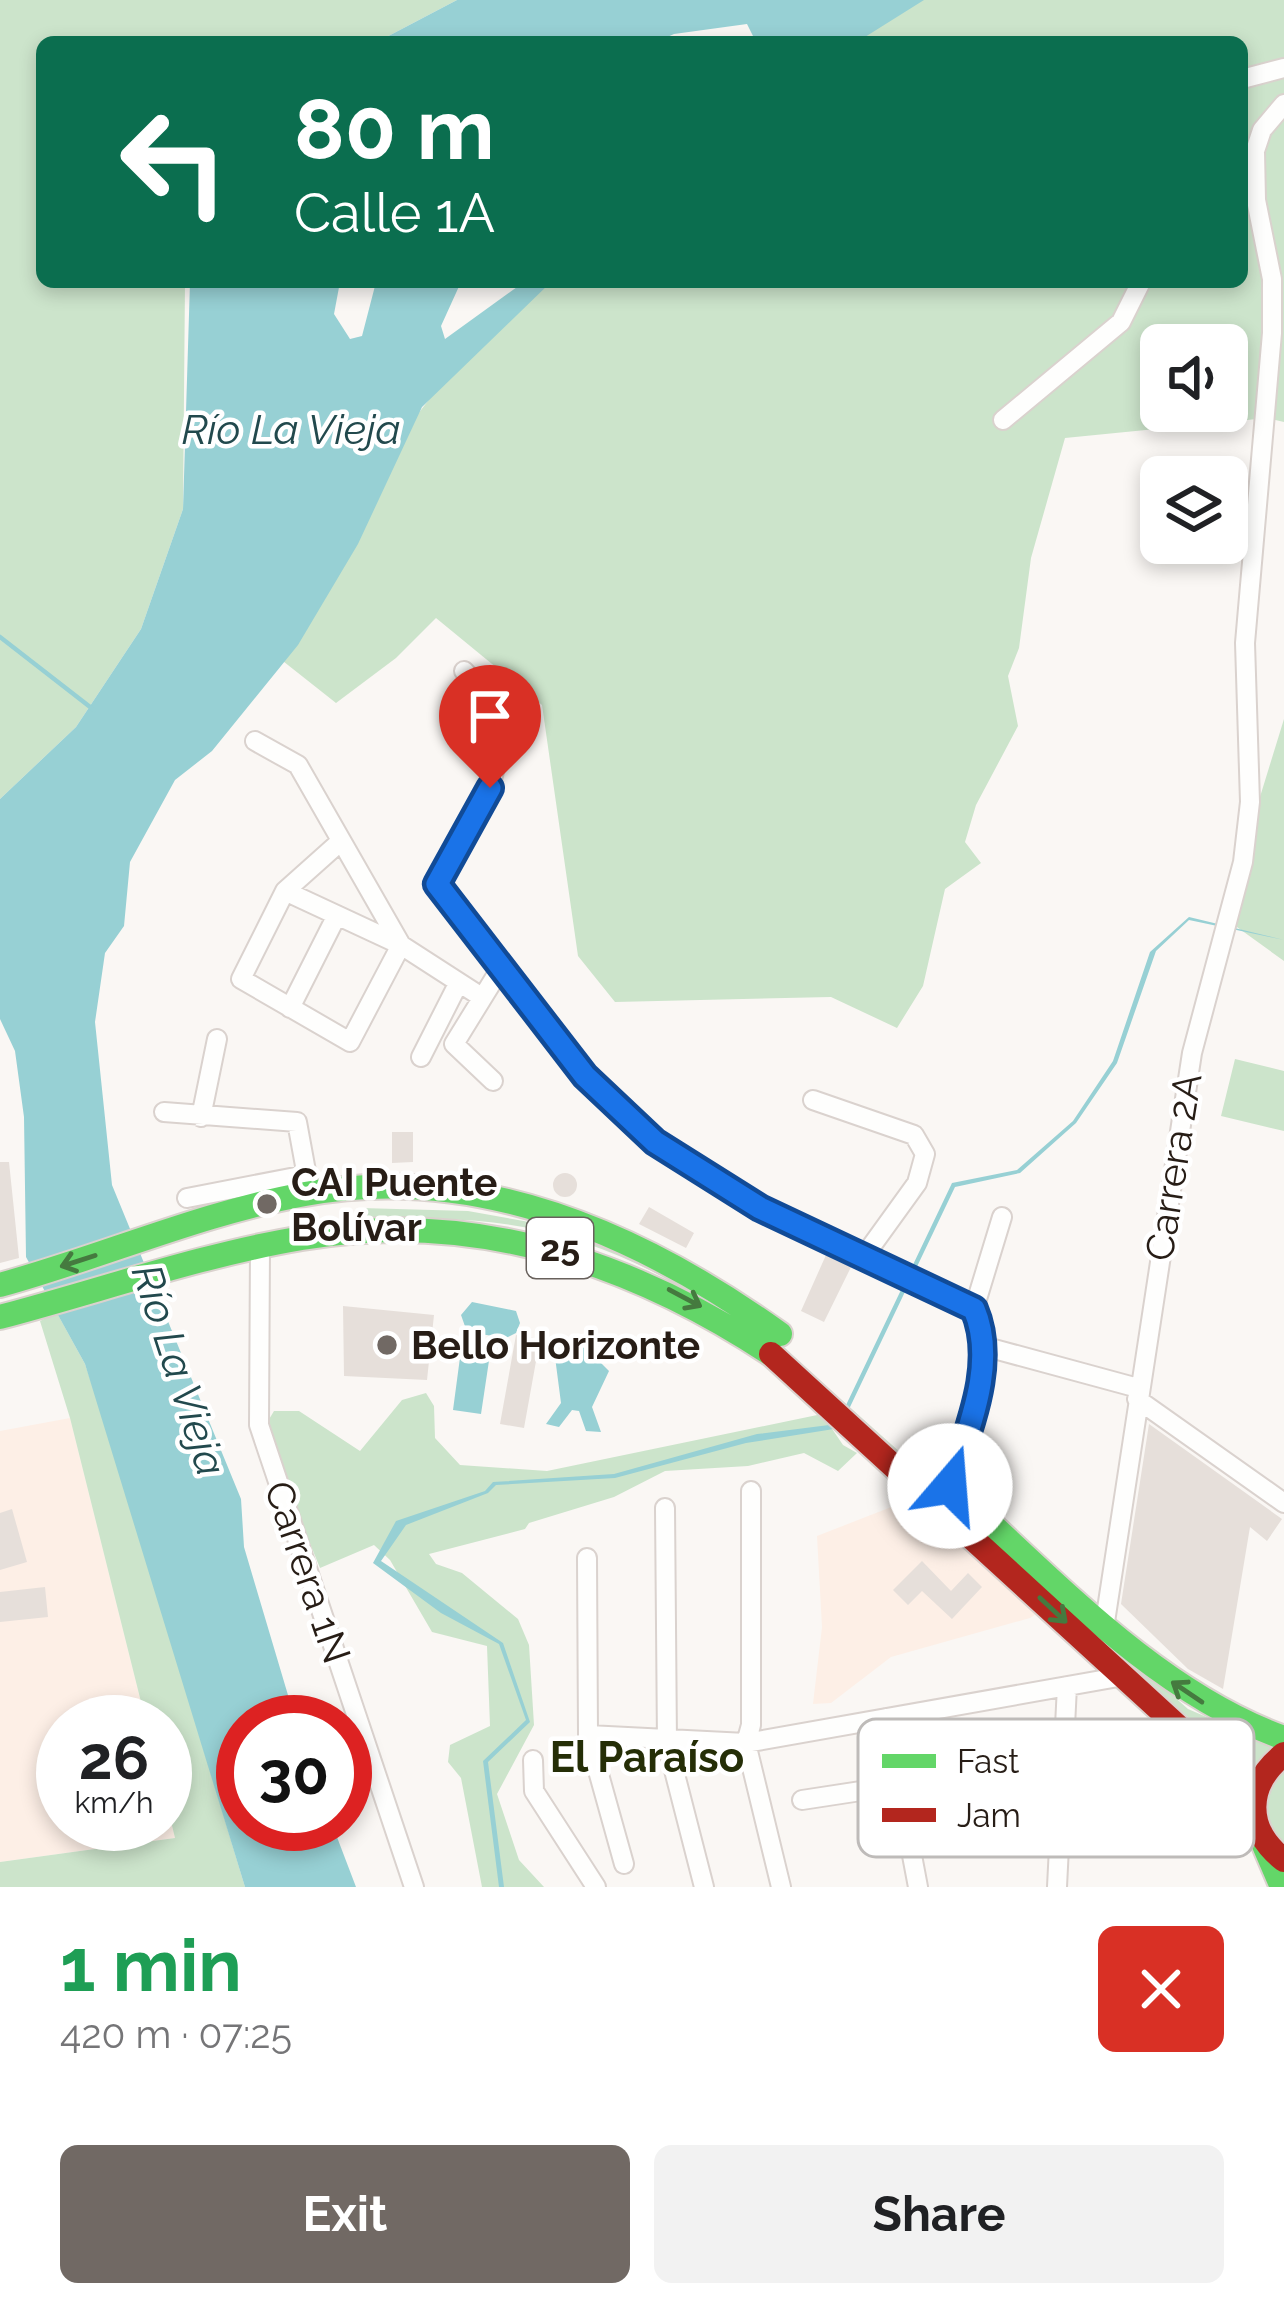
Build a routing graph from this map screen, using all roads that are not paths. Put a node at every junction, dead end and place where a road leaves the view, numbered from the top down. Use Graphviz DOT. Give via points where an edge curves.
graph roads {
  1 [pos="1284,68"];
  2 [pos="1248,77"];
  3 [pos="1284,104"];
  4 [pos="1139,288"];
  5 [pos="1003,420"];
  6 [pos="464,671"];
  7 [pos="255,741"];
  8 [pos="341,841"];
  9 [pos="285,891"];
  10 [pos="337,915"];
  11 [pos="401,945"];
  12 [pos="499,971"];
  13 [pos="458,984"];
  14 [pos="480,996"];
  15 [pos="290,1008"];
  16 [pos="218,1039"];
  17 [pos="422,1057"];
  18 [pos="493,1081"];
  19 [pos="813,1100"];
  20 [pos="164,1112"];
  21 [pos="201,1117"];
  22 [pos="308,1184"];
  23 [pos="394,1189"];
  24 [pos="187,1198"];
  25 [pos="1002,1217"];
  26 [pos="325,1235"];
  27 [pos="245,1252"];
  28 [pos="865,1255"];
  29 [pos="9,1283"];
  30 [pos="974,1309"];
  31 [pos="12,1313"];
  32 [pos="983,1346"];
  33 [pos="1137,1393"];
  34 [pos="838,1399"];
  35 [pos="859,1418"];
  36 [pos="950,1486"];
  37 [pos="751,1491"];
  38 [pos="1284,1503"];
  39 [pos="665,1508"];
  40 [pos="587,1558"];
  41 [pos="1105,1622"];
  42 [pos="1124,1676"];
  43 [pos="1066,1686"];
  44 [pos="886,1718"];
  45 [pos="880,1719"];
  46 [pos="1065,1719"];
  47 [pos="1170,1719"];
  48 [pos="1234,1719"];
  49 [pos="858,1723"];
  50 [pos="1254,1727"];
  51 [pos="588,1736"];
  52 [pos="1284,1738"];
  53 [pos="667,1743"];
  54 [pos="746,1743"];
  55 [pos="1284,1754"];
  56 [pos="533,1760"];
  57 [pos="858,1791"];
  58 [pos="1254,1794"];
  59 [pos="802,1800"];
  60 [pos="1254,1818"];
  61 [pos="1254,1828"];
  62 [pos="1260,1837"];
  63 [pos="913,1857"];
  64 [pos="1058,1857"];
  65 [pos="1284,1860"];
  66 [pos="625,1864"];
  67 [pos="414,1887"];
  68 [pos="596,1887"];
  69 [pos="704,1887"];
  70 [pos="782,1887"];
  71 [pos="918,1887"];
  72 [pos="1057,1887"];
  73 [pos="1282,1887"];
  1 -- 2 [label="street"];
  3 -- 33 [label="street, Carrera 2A" via="1255,151 1272,334 1245,643 1250,802 1192,1053"];
  4 -- 5 [label="street" via="1121,322"];
  6 -- 12 [label="street" via="507,717 506,733 490,788 437,884"];
  7 -- 8 [label="street" via="298,765"];
  8 -- 9 [label="street"];
  8 -- 11 [label="street"];
  9 -- 10 [label="street"];
  9 -- 15 [label="street" via="241,979"];
  10 -- 11 [label="street"];
  10 -- 15 [label="street"];
  11 -- 13 [label="street"];
  11 -- 15 [label="street" via="350,1042"];
  12 -- 14 [label="street"];
  12 -- 28 [label="street" via="609,1103 655,1142 760,1208"];
  13 -- 14 [label="street"];
  13 -- 17 [label="street"];
  14 -- 18 [label="street" via="454,1044"];
  16 -- 21 [label="street"];
  19 -- 28 [label="street" via="914,1135 926,1154 917,1183"];
  20 -- 21 [label="street"];
  21 -- 22 [label="street" via="297,1122"];
  22 -- 23 [label="main road, 25"];
  22 -- 24 [label="street"];
  22 -- 27 [label="main road" via="302,1216 263,1231"];
  22 -- 29 [label="main road, 25, one-way"];
  23 -- 26 [label="main road" via="374,1203 344,1205"];
  23 -- 34 [label="main road, 25" via="528,1206 627,1239 735,1299"];
  25 -- 30 [label="street"];
  26 -- 27 [label="main road, 25"];
  26 -- 34 [label="main road, 25, one-way" via="463,1231 597,1260 722,1319"];
  27 -- 31 [label="main road, 25"];
  27 -- 67 [label="street, Carrera 1N" via="259,1425"];
  28 -- 30 [label="street"];
  30 -- 32 [label="street"];
  32 -- 33 [label="street"];
  32 -- 36 [label="street" via="979,1395"];
  33 -- 38 [label="street"];
  33 -- 41 [label="street, Carrera 2A"];
  34 -- 35 [label="main road, 25"];
  35 -- 36 [label="main road, 25"];
  35 -- 42 [label="main road, 25, one-way"];
  36 -- 41 [label="main road, 25"];
  37 -- 54 [label="street"];
  39 -- 53 [label="street"];
  40 -- 51 [label="street"];
  48 -- 41 [label="main road, 25, one-way" via="1176,1686"];
  42 -- 43 [label="street"];
  42 -- 47 [label="main road, 25"];
  43 -- 44 [label="street"];
  43 -- 46 [label="street"];
  44 -- 45 [label="street"];
  49 -- 54 [label="street"];
  52 -- 50 [label="main road, 25, one-way"];
  51 -- 53 [label="street"];
  51 -- 66 [label="street"];
  53 -- 54 [label="street"];
  53 -- 69 [label="street"];
  54 -- 70 [label="street"];
  55 -- 58 [label="main road"];
  56 -- 68 [label="street" via="533,1791"];
  57 -- 59 [label="street"];
  60 -- 62 [label="main road"];
  61 -- 62 [label="main road, 25"];
  62 -- 65 [label="main road, 25"];
  62 -- 73 [label="main road"];
  63 -- 71 [label="street"];
  64 -- 72 [label="street"];
}
